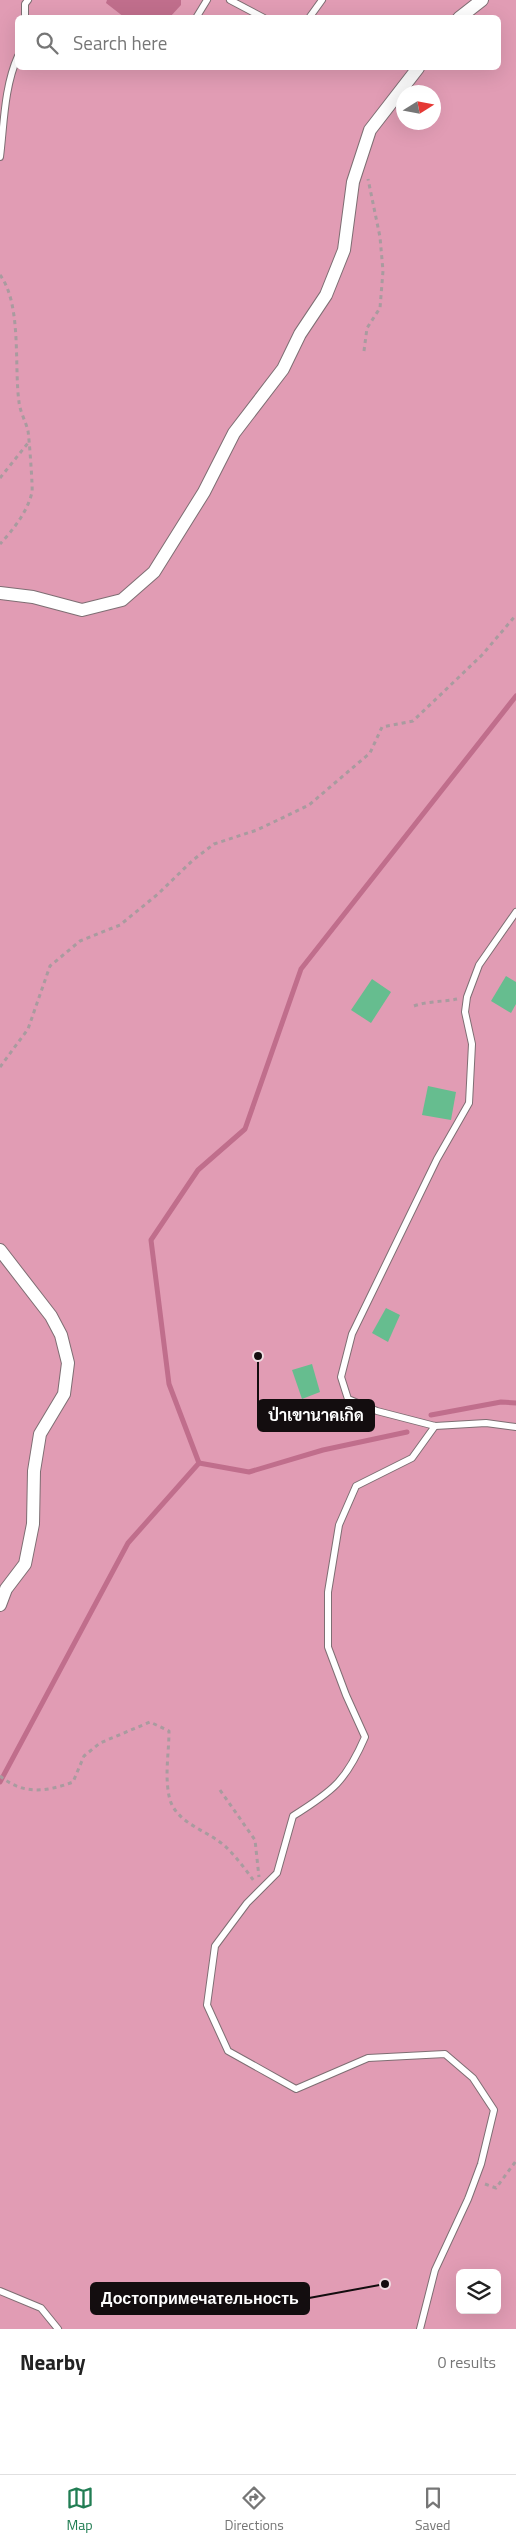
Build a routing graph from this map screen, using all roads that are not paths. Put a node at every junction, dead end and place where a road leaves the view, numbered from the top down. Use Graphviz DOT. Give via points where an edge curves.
graph roads {
  1 [pos="28,0"];
  2 [pos="208,0"];
  3 [pos="230,0"];
  4 [pos="322,0"];
  5 [pos="482,0"];
  6 [pos="25,15"];
  7 [pos="198,15"];
  8 [pos="258,15"];
  9 [pos="311,15"];
  10 [pos="463,15"];
  11 [pos="15,62"];
  12 [pos="416,70"];
  13 [pos="0,157"];
  14 [pos="0,593"];
  15 [pos="516,912"];
  16 [pos="0,1250"];
  17 [pos="435,1426"];
  18 [pos="516,1427"];
  19 [pos="0,1605"];
  20 [pos="0,2291"];
  21 [pos="58,2329"];
  22 [pos="420,2329"];
  1 -- 6 [label="lane"];
  2 -- 7 [label="lane"];
  3 -- 8 [label="lane"];
  4 -- 9 [label="lane"];
  5 -- 10 [label="street"];
  11 -- 13 [label="lane"];
  12 -- 14 [label="street" via="370,130 354,182 344,250 326,295 300,334 283,369 234,433 204,492 154,572 122,600 82,610 33,597"];
  15 -- 17 [label="lane" via="479,965 467,997 465,1012 472,1044 469,1103 437,1159 352,1334 341,1377 348,1399 377,1411"];
  16 -- 19 [label="street" via="51,1316 61,1335 68,1363 64,1394 40,1434 34,1471 33,1524 25,1564 6,1589"];
  17 -- 18 [label="lane" via="486,1423"];
  17 -- 22 [label="lane" via="412,1458 356,1486 339,1524 328,1592 328,1647 365,1737 353,1765 328,1795 293,1816 277,1874 247,1903 216,1946 207,2005 228,2051 296,2089 368,2058 445,2054 473,2078 494,2110 475,2180 435,2270"];
  20 -- 21 [label="lane" via="41,2308"];
}
